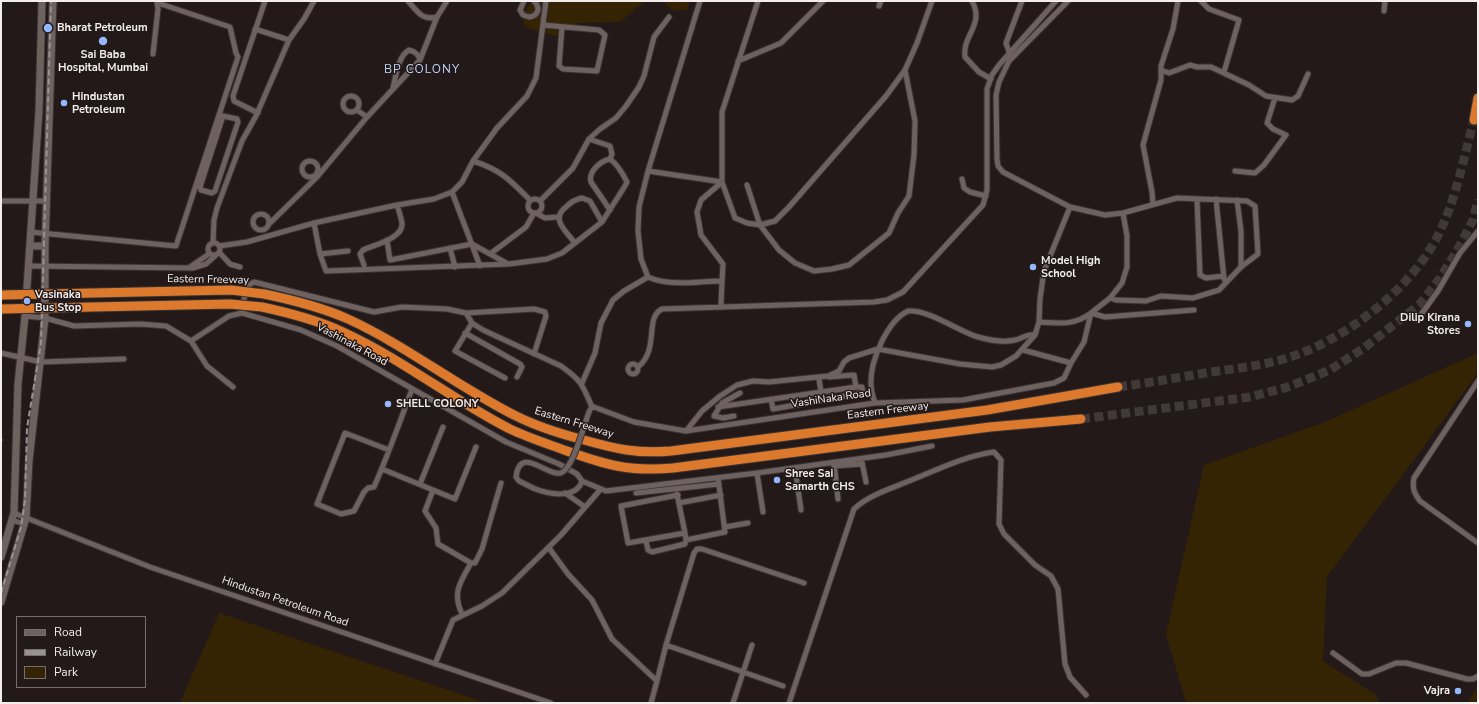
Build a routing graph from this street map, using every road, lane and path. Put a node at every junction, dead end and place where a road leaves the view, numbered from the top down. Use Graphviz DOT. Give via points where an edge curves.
graph roads {
  1 [pos="42,1"];
  2 [pos="53,1"];
  3 [pos="264,1"];
  4 [pos="314,1"];
  5 [pos="408,1"];
  6 [pos="447,1"];
  7 [pos="524,1"];
  8 [pos="546,1"];
  9 [pos="700,1"];
  10 [pos="758,1"];
  11 [pos="823,1"];
  12 [pos="932,1"];
  13 [pos="972,1"];
  14 [pos="1022,1"];
  15 [pos="1056,1"];
  16 [pos="1068,1"];
  17 [pos="1178,1"];
  18 [pos="1201,1"];
  19 [pos="1385,1"];
  20 [pos="157,2"];
  21 [pos="535,2"];
  22 [pos="1384,11"];
  23 [pos="437,17"];
  24 [pos="532,17"];
  25 [pos="669,17"];
  26 [pos="543,22"];
  27 [pos="562,27"];
  28 [pos="255,29"];
  29 [pos="52,39"];
  30 [pos="42,40"];
  31 [pos="289,40"];
  32 [pos="1009,52"];
  33 [pos="153,54"];
  34 [pos="420,60"];
  35 [pos="738,61"];
  36 [pos="905,70"];
  37 [pos="1161,70"];
  38 [pos="1224,72"];
  39 [pos="41,74"];
  40 [pos="1308,74"];
  41 [pos="51,78"];
  42 [pos="991,79"];
  43 [pos="40,82"];
  44 [pos="392,90"];
  45 [pos="1275,98"];
  46 [pos="1478,98"];
  47 [pos="39,110"];
  48 [pos="357,110"];
  49 [pos="50,111"];
  50 [pos="258,113"];
  51 [pos="367,117"];
  52 [pos="1474,120"];
  53 [pos="232,138"];
  54 [pos="590,139"];
  55 [pos="242,141"];
  56 [pos="226,158"];
  57 [pos="610,159"];
  58 [pos="235,160"];
  59 [pos="473,161"];
  60 [pos="34,163"];
  61 [pos="48,163"];
  62 [pos="1235,170"];
  63 [pos="648,171"];
  64 [pos="962,179"];
  65 [pos="722,182"];
  66 [pos="747,185"];
  67 [pos="452,192"];
  68 [pos="986,196"];
  69 [pos="1197,199"];
  70 [pos="1216,199"];
  71 [pos="530,200"];
  72 [pos="1237,200"];
  73 [pos="1,201"];
  74 [pos="33,201"];
  75 [pos="47,201"];
  76 [pos="540,201"];
  77 [pos="1152,204"];
  78 [pos="397,205"];
  79 [pos="1070,207"];
  80 [pos="610,210"];
  81 [pos="535,213"];
  82 [pos="1123,213"];
  83 [pos="558,217"];
  84 [pos="602,222"];
  85 [pos="270,223"];
  86 [pos="314,223"];
  87 [pos="760,225"];
  88 [pos="262,230"];
  89 [pos="1478,231"];
  90 [pos="30,232"];
  91 [pos="45,232"];
  92 [pos="387,240"];
  93 [pos="247,242"];
  94 [pos="214,243"];
  95 [pos="575,243"];
  96 [pos="472,244"];
  97 [pos="30,246"];
  98 [pos="45,246"];
  99 [pos="219,246"];
  100 [pos="450,248"];
  101 [pos="348,251"];
  102 [pos="220,252"];
  103 [pos="320,254"];
  104 [pos="490,254"];
  105 [pos="212,255"];
  106 [pos="390,260"];
  107 [pos="509,264"];
  108 [pos="364,265"];
  109 [pos="28,266"];
  110 [pos="44,266"];
  111 [pos="480,266"];
  112 [pos="240,267"];
  113 [pos="455,267"];
  114 [pos="1241,267"];
  115 [pos="392,270"];
  116 [pos="1224,276"];
  117 [pos="648,277"];
  118 [pos="722,281"];
  119 [pos="1225,284"];
  120 [pos="1,295"];
  121 [pos="1110,298"];
  122 [pos="721,306"];
  123 [pos="1,308"];
  124 [pos="1194,310"];
  125 [pos="242,313"];
  126 [pos="466,313"];
  127 [pos="1091,314"];
  128 [pos="25,316"];
  129 [pos="45,318"];
  130 [pos="1417,320"];
  131 [pos="1039,322"];
  132 [pos="472,323"];
  133 [pos="465,333"];
  134 [pos="1035,335"];
  135 [pos="191,341"];
  136 [pos="878,349"];
  137 [pos="1023,350"];
  138 [pos="1,353"];
  139 [pos="534,354"];
  140 [pos="22,358"];
  141 [pos="124,359"];
  142 [pos="41,362"];
  143 [pos="1071,363"];
  144 [pos="638,367"];
  145 [pos="518,377"];
  146 [pos="505,378"];
  147 [pos="819,379"];
  148 [pos="810,380"];
  149 [pos="1478,381"];
  150 [pos="582,383"];
  151 [pos="233,387"];
  152 [pos="856,387"];
  153 [pos="871,388"];
  154 [pos="1118,388"];
  155 [pos="412,389"];
  156 [pos="862,389"];
  157 [pos="821,392"];
  158 [pos="740,393"];
  159 [pos="771,399"];
  160 [pos="833,400"];
  161 [pos="875,403"];
  162 [pos="718,407"];
  163 [pos="775,409"];
  164 [pos="835,409"];
  165 [pos="591,410"];
  166 [pos="734,416"];
  167 [pos="728,417"];
  168 [pos="776,418"];
  169 [pos="1081,419"];
  170 [pos="729,425"];
  171 [pos="443,427"];
  172 [pos="686,431"];
  173 [pos="932,446"];
  174 [pos="476,447"];
  175 [pos="389,450"];
  176 [pos="862,461"];
  177 [pos="834,464"];
  178 [pos="795,468"];
  179 [pos="382,469"];
  180 [pos="757,473"];
  181 [pos="718,478"];
  182 [pos="582,481"];
  183 [pos="866,482"];
  184 [pos="501,483"];
  185 [pos="420,484"];
  186 [pos="719,484"];
  187 [pos="676,489"];
  188 [pos="433,490"];
  189 [pos="600,490"];
  190 [pos="636,493"];
  191 [pos="565,494"];
  192 [pos="678,495"];
  193 [pos="721,496"];
  194 [pos="838,499"];
  195 [pos="679,503"];
  196 [pos="585,507"];
  197 [pos="801,510"];
  198 [pos="763,512"];
  199 [pos="13,517"];
  200 [pos="25,521"];
  201 [pos="748,523"];
  202 [pos="725,527"];
  203 [pos="685,534"];
  204 [pos="686,540"];
  205 [pos="646,541"];
  206 [pos="1478,543"];
  207 [pos="549,548"];
  208 [pos="1,557"];
  209 [pos="471,563"];
  210 [pos="804,583"];
  211 [pos="1,602"];
  212 [pos="462,614"];
  213 [pos="666,645"];
  214 [pos="752,645"];
  215 [pos="1333,653"];
  216 [pos="435,664"];
  217 [pos="744,671"];
  218 [pos="1478,676"];
  219 [pos="656,681"];
  220 [pos="783,686"];
  221 [pos="1086,695"];
  222 [pos="551,703"];
  223 [pos="651,703"];
  224 [pos="733,703"];
  225 [pos="789,703"];
  1 -- 30 [label="main road"];
  2 -- 29 [label="main road"];
  3 -- 28 [label="street"];
  4 -- 31 [label="street"];
  5 -- 23 [label="street" via="422,16"];
  6 -- 23 [label="street"];
  7 -- 24 [label="street" via="520,6 521,12 526,17"];
  8 -- 21 [label="street"];
  8 -- 26 [label="street"];
  9 -- 63 [label="street"];
  10 -- 35 [label="street"];
  11 -- 35 [label="street" via="781,43"];
  12 -- 36 [label="street"];
  13 -- 42 [label="street" via="977,10 965,57 979,72"];
  14 -- 32 [label="street" via="1006,42"];
  15 -- 32 [label="street"];
  16 -- 79 [label="street" via="1009,61 996,95 998,166 1007,174"];
  17 -- 37 [label="street"];
  18 -- 38 [label="street" via="1209,9 1239,20"];
  19 -- 22 [label="street"];
  20 -- 33 [label="street"];
  20 -- 91 [label="street" via="230,27 238,57 176,246"];
  21 -- 24 [label="street" via="538,10"];
  23 -- 34 [label="street"];
  24 -- 26 [label="street"];
  25 -- 54 [label="street" via="654,37 639,87 622,112"];
  26 -- 27 [label="street"];
  26 -- 59 [label="street" via="533,87 497,128"];
  27 -- 27 [label="street" via="599,30 604,33 597,71 563,69 559,66"];
  28 -- 31 [label="street"];
  28 -- 50 [label="street" via="233,99"];
  29 -- 30 [label="main road"];
  29 -- 41 [label="main road"];
  30 -- 39 [label="main road"];
  31 -- 50 [label="street"];
  32 -- 42 [label="street"];
  34 -- 44 [label="street"];
  34 -- 44 [label="street" via="418,54 410,50 402,56"];
  35 -- 65 [label="street" via="722,112"];
  36 -- 87 [label="street" via="886,96 789,207 774,221"];
  36 -- 87 [label="street" via="915,121 914,155 909,196 889,233 849,265 814,271 795,263 779,250"];
  37 -- 38 [label="street" via="1169,73 1190,65 1211,67"];
  37 -- 77 [label="street" via="1161,80 1143,145"];
  38 -- 45 [label="street" via="1266,96"];
  39 -- 41 [label="street"];
  39 -- 43 [label="main road"];
  40 -- 45 [label="street" via="1295,99"];
  41 -- 43 [label="main road"];
  41 -- 49 [label="main road"];
  42 -- 68 [label="street" via="986,100"];
  43 -- 47 [label="main road"];
  44 -- 51 [label="street"];
  45 -- 62 [label="street" via="1267,123 1286,135 1255,173"];
  46 -- 52 [label="highway"];
  47 -- 49 [label="main road"];
  47 -- 60 [label="main road"];
  48 -- 51 [label="street"];
  49 -- 61 [label="main road"];
  50 -- 55 [label="street"];
  51 -- 85 [label="street" via="316,176"];
  53 -- 55 [label="street"];
  53 -- 56 [label="street"];
  53 -- 56 [label="street" via="238,120 223,116 201,190 214,191"];
  54 -- 57 [label="street" via="610,146"];
  54 -- 76 [label="street" via="573,168"];
  55 -- 58 [label="street"];
  56 -- 58 [label="street"];
  57 -- 80 [label="street" via="626,182"];
  57 -- 80 [label="street" via="605,160 589,177"];
  58 -- 94 [label="street" via="217,208"];
  59 -- 67 [label="street" via="462,182"];
  59 -- 71 [label="street" via="505,175"];
  60 -- 61 [label="main road"];
  60 -- 74 [label="main road"];
  61 -- 75 [label="main road"];
  63 -- 65 [label="street"];
  63 -- 117 [label="street" via="639,207 638,231 641,259"];
  64 -- 68 [label="street" via="964,188"];
  65 -- 87 [label="street" via="735,218"];
  65 -- 118 [label="street" via="702,200 698,212 701,235 723,264"];
  66 -- 87 [label="street"];
  67 -- 78 [label="street" via="434,199"];
  67 -- 96 [label="street"];
  68 -- 122 [label="street" via="983,205 903,292 887,300"];
  69 -- 70 [label="street"];
  69 -- 77 [label="street" via="1177,198"];
  69 -- 116 [label="street" via="1200,275 1206,278"];
  70 -- 72 [label="street"];
  70 -- 116 [label="street"];
  71 -- 76 [label="street"];
  71 -- 81 [label="street" via="527,204 528,209"];
  72 -- 114 [label="street" via="1241,231"];
  72 -- 114 [label="street" via="1248,201 1255,206 1258,252"];
  73 -- 74 [label="street"];
  74 -- 75 [label="street"];
  74 -- 90 [label="main road"];
  75 -- 91 [label="main road"];
  76 -- 81 [label="street" via="541,208"];
  77 -- 82 [label="street"];
  78 -- 86 [label="street"];
  78 -- 92 [label="street" via="403,225 397,236"];
  79 -- 82 [label="street" via="1105,215"];
  79 -- 131 [label="street" via="1044,271"];
  80 -- 84 [label="street"];
  81 -- 83 [label="street" via="545,218"];
  81 -- 104 [label="street" via="526,227"];
  82 -- 121 [label="street" via="1128,236 1127,267 1122,283"];
  83 -- 84 [label="street" via="559,212 569,204 582,198 590,201"];
  83 -- 95 [label="street"];
  84 -- 95 [label="street"];
  85 -- 88 [label="street"];
  85 -- 88 [label="street" via="265,215 255,217 255,227"];
  86 -- 93 [label="street"];
  86 -- 103 [label="street"];
  88 -- 93 [label="street"];
  89 -- 130 [label="street" via="1460,253 1438,291"];
  90 -- 91 [label="street"];
  90 -- 97 [label="main road"];
  91 -- 98 [label="main road"];
  92 -- 106 [label="street"];
  92 -- 108 [label="street" via="363,250 360,254"];
  93 -- 99 [label="street"];
  94 -- 99 [label="street"];
  94 -- 105 [label="street" via="208,246 207,250"];
  95 -- 107 [label="street" via="548,259"];
  96 -- 100 [label="street"];
  96 -- 104 [label="street"];
  96 -- 111 [label="street"];
  97 -- 98 [label="main road"];
  97 -- 109 [label="main road"];
  98 -- 110 [label="main road"];
  99 -- 102 [label="street"];
  100 -- 106 [label="street"];
  100 -- 113 [label="street"];
  101 -- 103 [label="street"];
  102 -- 105 [label="street"];
  102 -- 112 [label="street" via="230,264"];
  103 -- 115 [label="street" via="326,271"];
  104 -- 107 [label="street"];
  105 -- 110 [label="street" via="190,267"];
  106 -- 115 [label="street"];
  107 -- 111 [label="street"];
  109 -- 110 [label="street"];
  109 -- 128 [label="main road"];
  110 -- 129 [label="main road"];
  111 -- 113 [label="street"];
  113 -- 115 [label="street"];
  114 -- 119 [label="street"];
  116 -- 119 [label="street"];
  117 -- 118 [label="street" via="659,282 673,283"];
  117 -- 150 [label="street" via="613,300 600,323 595,353"];
  118 -- 122 [label="street"];
  119 -- 121 [label="street" via="1218,290 1188,299 1161,296 1146,301"];
  120 -- 154 [label="highway, Eastern Freeway, bridge" via="231,290 264,294 321,308 348,319 416,355 500,408 536,425 628,452 671,451 979,411"];
  121 -- 127 [label="street"];
  122 -- 144 [label="street" via="662,308 652,321 651,346"];
  123 -- 169 [label="highway, bridge" via="230,304 262,307 309,319 343,332 409,367 493,420 518,432 605,465 643,470 990,427"];
  124 -- 127 [label="street" via="1105,317"];
  125 -- 126 [label="street" via="246,287 254,282 374,312 402,307"];
  125 -- 135 [label="street" via="229,316"];
  125 -- 155 [label="street, Vashinaka Road" via="302,330 337,346"];
  126 -- 132 [label="street"];
  126 -- 139 [label="street" via="534,309 544,312 546,316"];
  127 -- 131 [label="street" via="1082,321"];
  127 -- 143 [label="street, VashiNaka Road" via="1084,342"];
  128 -- 129 [label="street"];
  128 -- 140 [label="main road"];
  129 -- 135 [label="street" via="74,326 166,326"];
  129 -- 142 [label="main road"];
  131 -- 134 [label="street"];
  132 -- 133 [label="street"];
  132 -- 139 [label="street"];
  133 -- 145 [label="street" via="520,364 522,367"];
  133 -- 146 [label="street" via="456,352"];
  134 -- 136 [label="street" via="1003,342 977,337 937,318 911,311 904,313 893,324"];
  134 -- 137 [label="street"];
  135 -- 151 [label="street" via="207,366"];
  136 -- 137 [label="street" via="960,364 992,367 1001,365"];
  136 -- 153 [label="street" via="872,364"];
  136 -- 172 [label="street" via="849,358 839,371 828,376 769,382 753,381 736,385 702,411"];
  137 -- 143 [label="street"];
  138 -- 140 [label="street"];
  139 -- 150 [label="street" via="561,366"];
  140 -- 142 [label="street"];
  140 -- 199 [label="main road" via="18,384"];
  141 -- 142 [label="street"];
  142 -- 200 [label="main road" via="29,461"];
  143 -- 161 [label="street, VashiNaka Road" via="1064,378 1054,383 963,400"];
  147 -- 148 [label="street"];
  147 -- 152 [label="street" via="853,374"];
  147 -- 157 [label="street"];
  149 -- 206 [label="street" via="1414,478 1412,485 1420,501"];
  150 -- 165 [label="street"];
  152 -- 156 [label="street" via="861,386"];
  152 -- 157 [label="street"];
  153 -- 156 [label="street"];
  153 -- 161 [label="street"];
  155 -- 175 [label="street"];
  155 -- 182 [label="street, Vashinaka Road" via="506,442 559,464 577,474"];
  156 -- 160 [label="street" via="861,395"];
  157 -- 159 [label="street"];
  158 -- 162 [label="street"];
  159 -- 162 [label="street"];
  159 -- 163 [label="street" via="772,408"];
  160 -- 163 [label="street"];
  160 -- 164 [label="street"];
  161 -- 164 [label="street, VashiNaka Road"];
  162 -- 167 [label="street" via="714,416"];
  163 -- 168 [label="street"];
  164 -- 168 [label="street, VashiNaka Road"];
  165 -- 172 [label="street, VashiNaka Road" via="634,422"];
  165 -- 191 [label="street, bridge" via="572,460 565,470 552,473 533,463 519,467 516,477 518,481 533,488"];
  166 -- 167 [label="street"];
  167 -- 170 [label="street"];
  168 -- 170 [label="street, VashiNaka Road"];
  170 -- 172 [label="street, VashiNaka Road"];
  171 -- 185 [label="street"];
  173 -- 176 [label="street"];
  174 -- 188 [label="street" via="455,499"];
  175 -- 179 [label="street"];
  175 -- 179 [label="street" via="345,433 317,504 341,514 354,511 364,492 374,487"];
  176 -- 177 [label="street"];
  176 -- 183 [label="street"];
  177 -- 178 [label="street"];
  177 -- 194 [label="street"];
  178 -- 180 [label="street"];
  178 -- 197 [label="street"];
  179 -- 185 [label="street"];
  180 -- 181 [label="street"];
  180 -- 198 [label="street"];
  181 -- 186 [label="street"];
  181 -- 189 [label="street"];
  182 -- 189 [label="street, Vashinaka Road"];
  182 -- 191 [label="street" via="575,489"];
  184 -- 209 [label="street" via="482,549 475,563"];
  185 -- 188 [label="street"];
  186 -- 187 [label="street"];
  186 -- 193 [label="street"];
  187 -- 190 [label="street"];
  187 -- 192 [label="street"];
  188 -- 209 [label="street" via="425,511 436,528 438,544"];
  189 -- 196 [label="street"];
  191 -- 196 [label="street"];
  192 -- 195 [label="street"];
  192 -- 205 [label="street" via="621,506 628,542 630,544"];
  193 -- 195 [label="street"];
  193 -- 202 [label="street"];
  195 -- 203 [label="street"];
  196 -- 207 [label="street"];
  199 -- 200 [label="street, Hindustan Petroleum Road"];
  199 -- 208 [label="main road"];
  200 -- 211 [label="main road"];
  200 -- 216 [label="street, Hindustan Petroleum Road" via="150,567"];
  201 -- 202 [label="street"];
  202 -- 204 [label="street" via="723,533"];
  203 -- 204 [label="street"];
  203 -- 205 [label="street"];
  204 -- 205 [label="street" via="685,544 652,552 648,550"];
  207 -- 212 [label="street" via="502,593 482,606"];
  207 -- 219 [label="street" via="592,600 612,638"];
  209 -- 212 [label="street" via="458,586 458,606"];
  210 -- 213 [label="street" via="697,549"];
  212 -- 216 [label="street" via="452,620"];
  213 -- 217 [label="street"];
  213 -- 219 [label="street"];
  214 -- 217 [label="street"];
  215 -- 218 [label="street" via="1362,674 1369,674 1396,663 1406,663 1467,679"];
  216 -- 222 [label="street, Hindustan Petroleum Road"];
  217 -- 220 [label="street"];
  217 -- 224 [label="street"];
  219 -- 223 [label="street"];
  221 -- 225 [label="street" via="1070,677 1065,664 1058,589 1055,582 1004,534 999,524 1001,460 994,452 954,463 870,497 854,509"];
}
